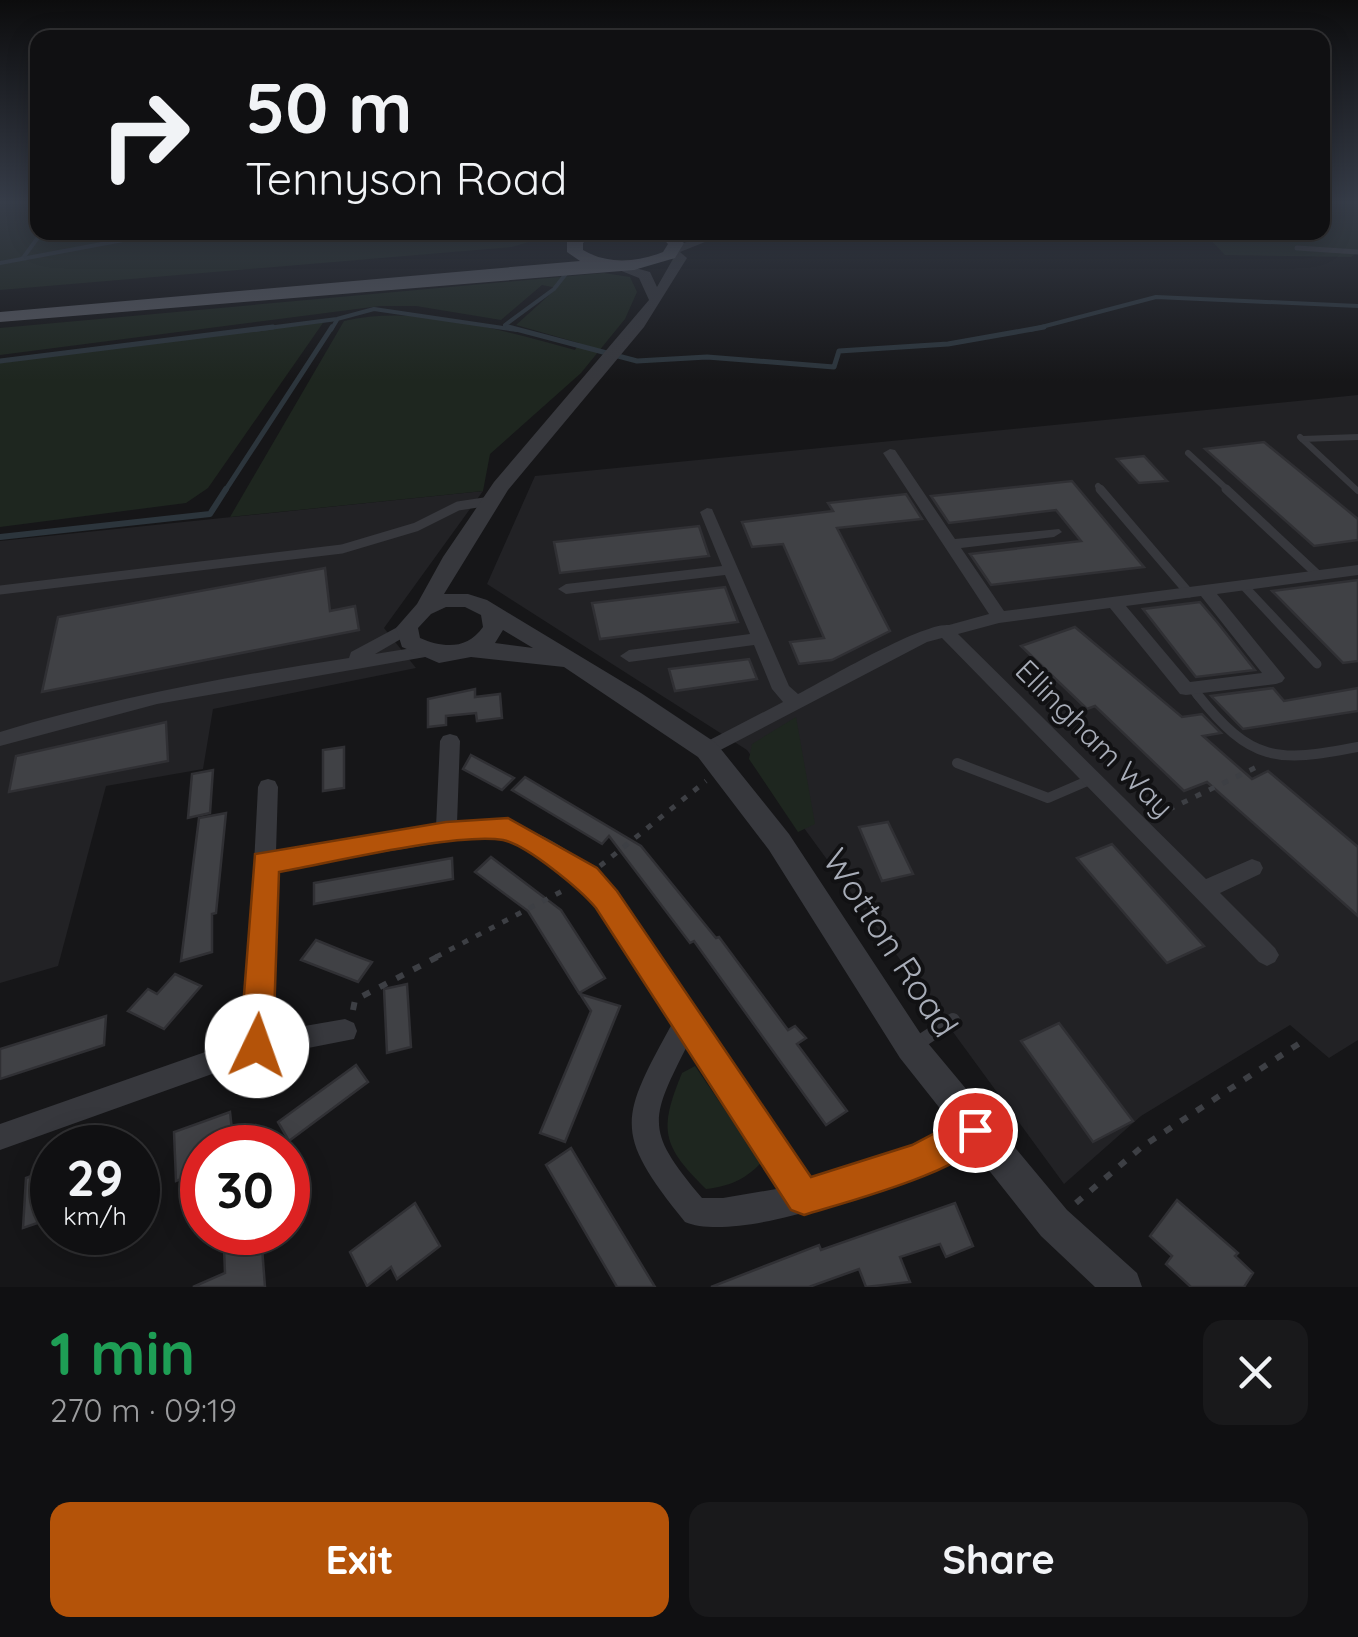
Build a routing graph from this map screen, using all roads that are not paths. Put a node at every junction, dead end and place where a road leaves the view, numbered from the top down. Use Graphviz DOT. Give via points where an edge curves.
graph roads {
  1 [pos="516,261"];
  2 [pos="599,261"];
  3 [pos="652,261"];
  4 [pos="678,261"];
  5 [pos="612,264"];
  6 [pos="656,300"];
  7 [pos="0,308"];
  8 [pos="0,316"];
  9 [pos="1358,437"];
  10 [pos="890,453"];
  11 [pos="1188,453"];
  12 [pos="1098,486"];
  13 [pos="1358,491"];
  14 [pos="491,501"];
  15 [pos="708,512"];
  16 [pos="1054,532"];
  17 [pos="951,544"];
  18 [pos="464,545"];
  19 [pos="730,570"];
  20 [pos="1358,570"];
  21 [pos="1318,575"];
  22 [pos="1243,585"];
  23 [pos="566,589"];
  24 [pos="0,590"];
  25 [pos="1197,592"];
  26 [pos="1114,602"];
  27 [pos="428,605"];
  28 [pos="484,607"];
  29 [pos="999,617"];
  30 [pos="407,628"];
  31 [pos="943,629"];
  32 [pos="759,639"];
  33 [pos="471,650"];
  34 [pos="425,652"];
  35 [pos="628,656"];
  36 [pos="1318,664"];
  37 [pos="576,665"];
  38 [pos="338,666"];
  39 [pos="1192,688"];
  40 [pos="795,702"];
  41 [pos="0,739"];
  42 [pos="450,741"];
  43 [pos="1358,747"];
  44 [pos="714,760"];
  45 [pos="957,763"];
  46 [pos="1092,779"];
  47 [pos="268,787"];
  48 [pos="446,833"];
  49 [pos="265,862"];
  50 [pos="1252,868"];
  51 [pos="1203,891"];
  52 [pos="1267,956"];
  53 [pos="953,1020"];
  54 [pos="687,1021"];
  55 [pos="346,1031"];
  56 [pos="257,1046"];
  57 [pos="911,1047"];
  58 [pos="975,1130"];
  59 [pos="0,1137"];
  60 [pos="804,1197"];
  61 [pos="1123,1287"];
  1 -- 7 [label="main road"];
  2 -- 5 [label="main road"];
  3 -- 5 [label="main road"];
  4 -- 6 [label="street, Wotton Road"];
  5 -- 6 [label="street" via="645,275"];
  5 -- 8 [label="main road"];
  6 -- 14 [label="street, Wotton Road"];
  9 -- 13 [label="lane" via="1301,438"];
  10 -- 17 [label="street"];
  11 -- 21 [label="lane"];
  12 -- 25 [label="lane"];
  14 -- 18 [label="street, Wotton Road"];
  14 -- 24 [label="lane" via="458,506 416,527 342,548"];
  15 -- 19 [label="street"];
  16 -- 17 [label="street"];
  17 -- 29 [label="street"];
  18 -- 27 [label="street, Wotton Road"];
  18 -- 28 [label="street" via="466,588"];
  19 -- 23 [label="street"];
  19 -- 32 [label="street"];
  20 -- 21 [label="street, Ellingham Way"];
  21 -- 22 [label="street, Ellingham Way"];
  22 -- 25 [label="street, Ellingham Way"];
  22 -- 36 [label="lane"];
  25 -- 26 [label="street, Ellingham Way"];
  25 -- 39 [label="street" via="1276,678"];
  26 -- 29 [label="street, Ellingham Way"];
  26 -- 39 [label="street" via="1186,689"];
  27 -- 28 [label="street" via="449,599"];
  27 -- 30 [label="street, Wotton Road"];
  28 -- 33 [label="street" via="494,626"];
  28 -- 37 [label="street, Wotton Road"];
  29 -- 31 [label="street, Ellingham Way"];
  30 -- 34 [label="street" via="410,642"];
  30 -- 38 [label="street, Wotton Road"];
  31 -- 40 [label="street, Ellingham Way"];
  31 -- 46 [label="street, Ellingham Way"];
  32 -- 35 [label="street"];
  32 -- 40 [label="street" via="780,689"];
  33 -- 34 [label="street, Wotton Road"];
  33 -- 37 [label="street, Wotton Road"];
  34 -- 38 [label="street, Wotton Road"];
  37 -- 44 [label="street, Wotton Road"];
  38 -- 41 [label="street, Wotton Road" via="69,716"];
  39 -- 43 [label="lane" via="1240,747 1269,759"];
  40 -- 44 [label="street, Ellingham Way"];
  42 -- 48 [label="street"];
  44 -- 57 [label="street, Wotton Road" via="779,842"];
  45 -- 46 [label="lane" via="1048,798"];
  46 -- 51 [label="street, Ellingham Way"];
  47 -- 49 [label="street"];
  48 -- 49 [label="street"];
  48 -- 54 [label="street" via="508,829 587,876"];
  49 -- 56 [label="street"];
  50 -- 51 [label="street"];
  51 -- 52 [label="street, Ellingham Way"];
  53 -- 57 [label="lane"];
  54 -- 60 [label="street"];
  54 -- 60 [label="street" via="647,1099 641,1131 647,1150 695,1212"];
  55 -- 56 [label="street"];
  56 -- 59 [label="street"];
  57 -- 58 [label="street, Wotton Road"];
  58 -- 60 [label="street" via="920,1160"];
  58 -- 61 [label="street, Wotton Road" via="1054,1224"];
}
